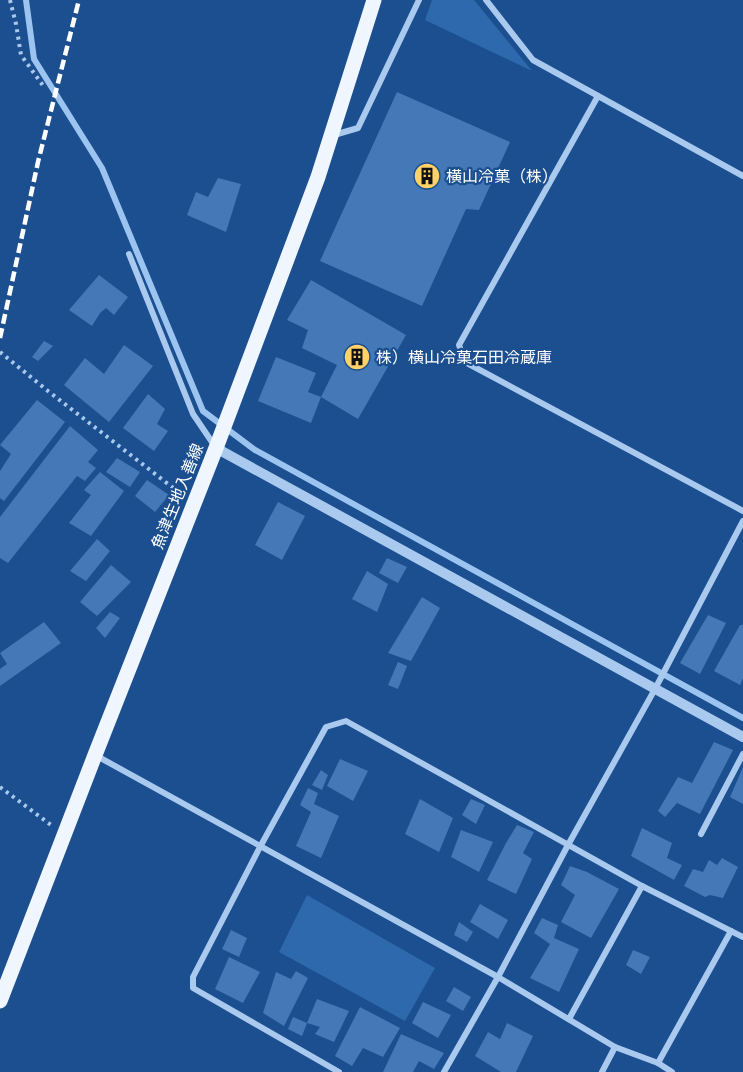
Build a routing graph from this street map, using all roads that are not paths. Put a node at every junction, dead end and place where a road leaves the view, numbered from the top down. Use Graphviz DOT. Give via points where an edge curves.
graph roads {
  1 [pos="374,0"];
  2 [pos="419,0"];
  3 [pos="486,0"];
  4 [pos="598,96"];
  5 [pos="331,136"];
  6 [pos="743,176"];
  7 [pos="129,254"];
  8 [pos="216,448"];
  9 [pos="743,511"];
  10 [pos="743,521"];
  11 [pos="655,689"];
  12 [pos="743,737"];
  13 [pos="743,754"];
  14 [pos="95,755"];
  15 [pos="701,834"];
  16 [pos="568,845"];
  17 [pos="260,847"];
  18 [pos="642,886"];
  19 [pos="731,931"];
  20 [pos="743,937"];
  21 [pos="498,977"];
  22 [pos="0,1001"];
  23 [pos="569,1018"];
  24 [pos="615,1047"];
  25 [pos="658,1063"];
  26 [pos="339,1072"];
  27 [pos="444,1072"];
  28 [pos="602,1072"];
  29 [pos="672,1072"];
  1 -- 5 [label="main road, 魚津生地入善線"];
  2 -- 5 [label="street" via="358,128"];
  3 -- 4 [label="street" via="533,60"];
  4 -- 6 [label="street"];
  4 -- 9 [label="street" via="459,345 465,362"];
  5 -- 8 [label="main road, 魚津生地入善線"];
  7 -- 8 [label="street" via="193,414"];
  8 -- 11 [label="street"];
  8 -- 14 [label="main road, 魚津生地入善線"];
  10 -- 11 [label="street"];
  11 -- 12 [label="street"];
  11 -- 16 [label="street"];
  13 -- 15 [label="street"];
  14 -- 17 [label="street"];
  14 -- 22 [label="main road, 魚津生地入善線"];
  16 -- 17 [label="street" via="346,721 326,727"];
  16 -- 18 [label="street"];
  16 -- 21 [label="street"];
  17 -- 21 [label="street"];
  17 -- 26 [label="street" via="193,977 193,988"];
  18 -- 19 [label="street"];
  18 -- 23 [label="street"];
  19 -- 20 [label="street"];
  19 -- 25 [label="street"];
  21 -- 23 [label="street"];
  21 -- 27 [label="street"];
  23 -- 24 [label="street"];
  24 -- 25 [label="street"];
  24 -- 28 [label="street"];
  25 -- 29 [label="street"];
}
